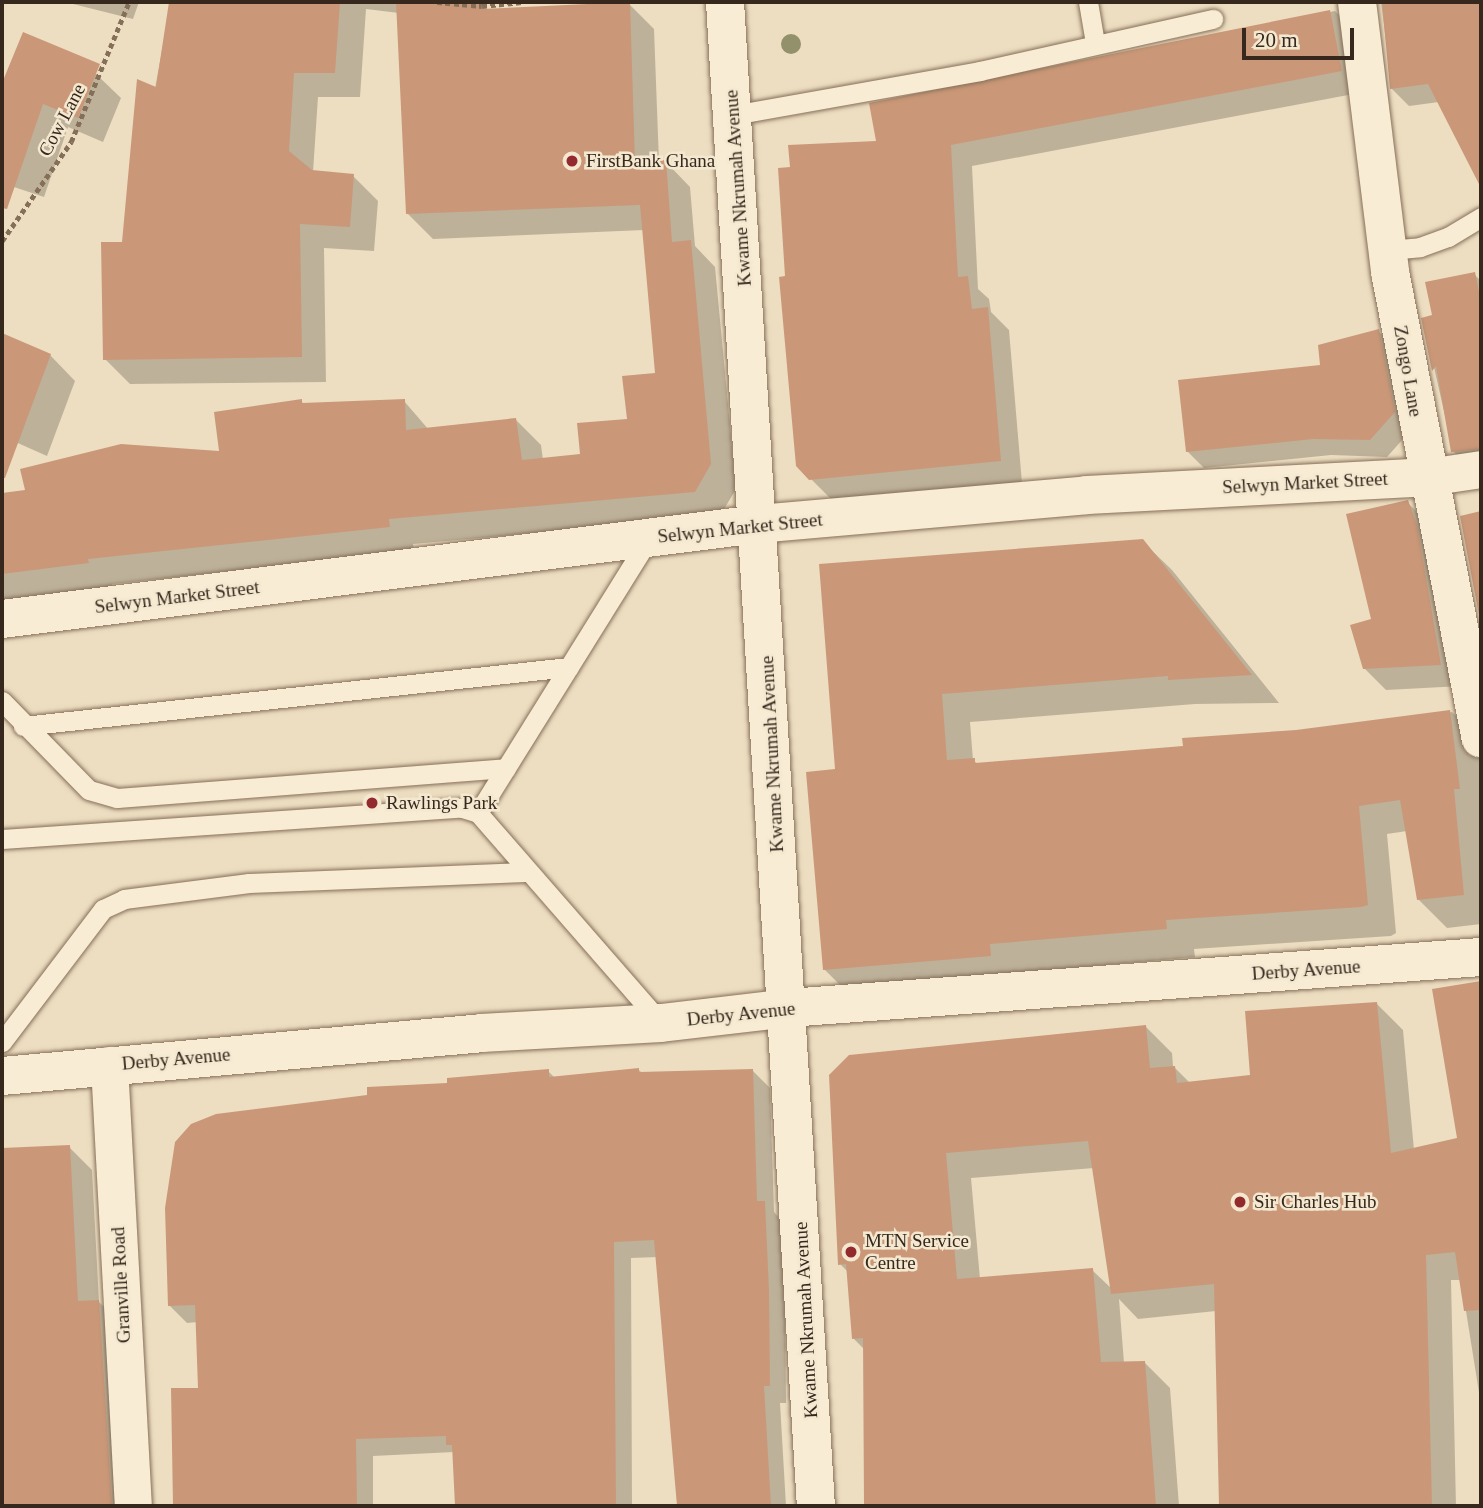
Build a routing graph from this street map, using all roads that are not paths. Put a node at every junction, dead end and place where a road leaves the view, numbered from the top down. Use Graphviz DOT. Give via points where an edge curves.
graph roads {
  1 [pos="726,2"];
  2 [pos="1088,2"];
  3 [pos="1357,2"];
  4 [pos="1213,19"];
  5 [pos="1096,43"];
  6 [pos="733,115"];
  7 [pos="1481,217"];
  8 [pos="1388,250"];
  9 [pos="1481,469"];
  10 [pos="1427,477"];
  11 [pos="758,524"];
  12 [pos="649,538"];
  13 [pos="2,619"];
  14 [pos="569,667"];
  15 [pos="2,701"];
  16 [pos="23,726"];
  17 [pos="1481,738"];
  18 [pos="506,768"];
  19 [pos="478,813"];
  20 [pos="2,839"];
  21 [pos="525,872"];
  22 [pos="1481,957"];
  23 [pos="788,1008"];
  24 [pos="661,1023"];
  25 [pos="2,1042"];
  26 [pos="109,1065"];
  27 [pos="2,1076"];
  28 [pos="133,1506"];
  29 [pos="816,1506"];
  1 -- 6 [label="main road, Kwame Nkrumah Avenue"];
  2 -- 5 [label="lane"];
  3 -- 8 [label="main road, Zongo Lane"];
  4 -- 5 [label="lane"];
  5 -- 6 [label="lane" via="979,71"];
  6 -- 11 [label="main road, Kwame Nkrumah Avenue"];
  7 -- 8 [label="lane" via="1439,241"];
  8 -- 10 [label="main road, Zongo Lane"];
  9 -- 10 [label="street, Selwyn Market Street"];
  10 -- 11 [label="main road, Selwyn Market Street" via="1087,495"];
  10 -- 17 [label="main road, Zongo Lane"];
  11 -- 12 [label="main road, Selwyn Market Street"];
  11 -- 23 [label="main road, Kwame Nkrumah Avenue"];
  12 -- 13 [label="main road, Selwyn Market Street"];
  12 -- 14 [label="lane"];
  14 -- 16 [label="lane"];
  14 -- 18 [label="lane"];
  15 -- 16 [label="lane"];
  16 -- 18 [label="lane" via="89,790 117,798 236,785"];
  18 -- 19 [label="lane"];
  19 -- 20 [label="lane" via="462,808"];
  19 -- 21 [label="lane"];
  21 -- 24 [label="lane"];
  21 -- 25 [label="lane" via="249,883 124,900 103,909"];
  22 -- 23 [label="main road, Derby Avenue"];
  23 -- 24 [label="main road, Derby Avenue"];
  23 -- 29 [label="main road, Kwame Nkrumah Avenue"];
  24 -- 26 [label="main road, Derby Avenue" via="481,1033"];
  26 -- 27 [label="main road, Derby Avenue"];
  26 -- 28 [label="street, Granville Road"];
}
